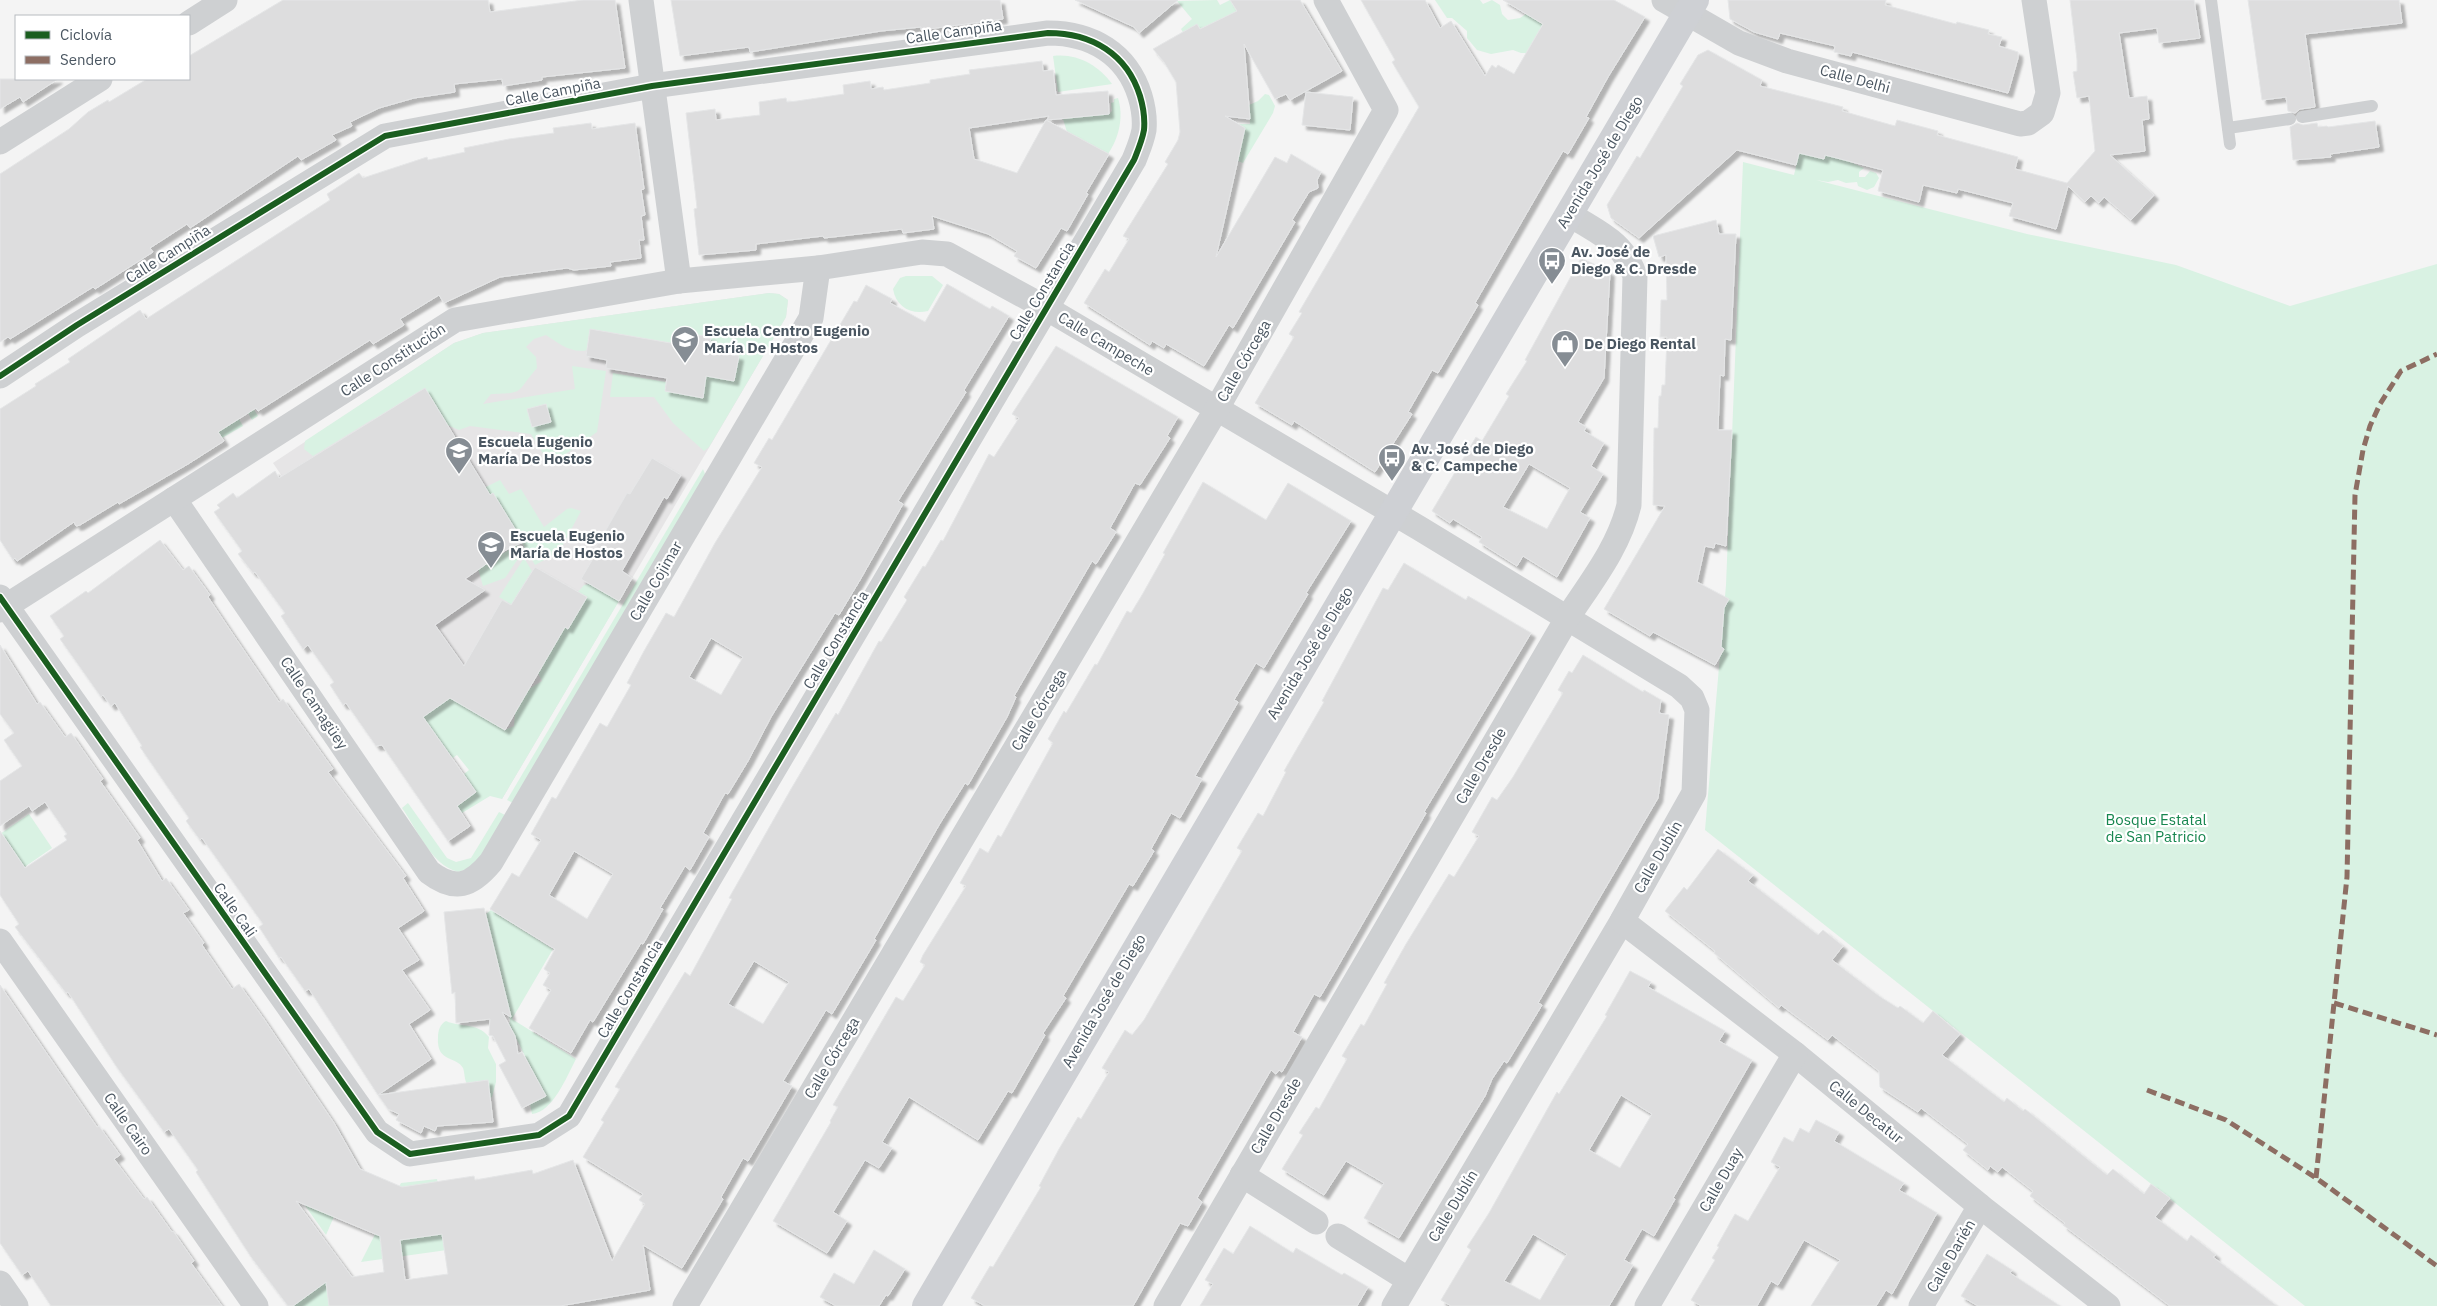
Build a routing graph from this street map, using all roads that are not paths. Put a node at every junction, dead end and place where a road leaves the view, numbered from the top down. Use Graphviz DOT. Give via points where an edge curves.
graph roads {
  1 [pos="225,0"];
  2 [pos="641,0"];
  3 [pos="1326,0"];
  4 [pos="1664,0"];
  5 [pos="2034,0"];
  6 [pos="2211,0"];
  7 [pos="1691,7"];
  8 [pos="190,22"];
  9 [pos="98,80"];
  10 [pos="652,86"];
  11 [pos="1142,103"];
  12 [pos="2372,106"];
  13 [pos="2228,128"];
  14 [pos="0,142"];
  15 [pos="2230,144"];
  16 [pos="1569,214"];
  17 [pos="818,268"];
  18 [pos="679,282"];
  19 [pos="1046,308"];
  20 [pos="0,376"];
  21 [pos="1216,410"];
  22 [pos="174,499"];
  23 [pos="1393,513"];
  24 [pos="2,604"];
  25 [pos="1568,618"];
  26 [pos="468,883"];
  27 [pos="1622,921"];
  28 [pos="0,941"];
  29 [pos="1795,1054"];
  30 [pos="498,1141"];
  31 [pos="1242,1175"];
  32 [pos="1980,1206"];
  33 [pos="1316,1222"];
  34 [pos="1338,1236"];
  35 [pos="1409,1280"];
  36 [pos="0,1283"];
  37 [pos="16,1306"];
  38 [pos="256,1306"];
  39 [pos="685,1306"];
  40 [pos="926,1306"];
  41 [pos="1166,1306"];
  42 [pos="1394,1306"];
  43 [pos="1646,1306"];
  44 [pos="1921,1306"];
  45 [pos="2108,1306"];
  1 -- 8 [label="street"];
  2 -- 10 [label="street"];
  3 -- 21 [label="street, Calle Córcega" via="1386,110"];
  4 -- 7 [label="street, Calle Delhi"];
  5 -- 7 [label="street, Calle Delhi" via="2048,93 2042,113 2034,120 2020,124 1787,61 1739,43"];
  6 -- 13 [label="lane"];
  7 -- 16 [label="main road, Avenida José de Diego"];
  9 -- 14 [label="street"];
  10 -- 11 [label="street, Calle Campiña" via="1028,35 1066,33 1100,44 1116,56 1130,72"];
  10 -- 18 [label="street"];
  10 -- 20 [label="street, Calle Campiña" via="385,136 77,325"];
  11 -- 19 [label="street, Calle Constancia" via="1144,129 1134,160"];
  12 -- 13 [label="lane"];
  13 -- 15 [label="lane"];
  16 -- 23 [label="main road, Avenida José de Diego"];
  16 -- 25 [label="street, Calle Dresde" via="1619,247 1626,254 1635,276 1630,505 1620,534"];
  17 -- 18 [label="street, Calle Campeche"];
  17 -- 19 [label="street, Calle Campeche" via="922,252 948,254"];
  17 -- 26 [label="street, Calle Cojimar" via="810,318 491,862"];
  18 -- 22 [label="street, Calle Constitución" via="455,320"];
  19 -- 21 [label="street, Calle Campeche"];
  19 -- 30 [label="street, Calle Constancia" via="570,1116 539,1135"];
  21 -- 23 [label="street, Calle Campeche"];
  21 -- 39 [label="street, Calle Córcega"];
  22 -- 24 [label="street, Calle Constitución"];
  22 -- 26 [label="street, Calle Camagüey" via="429,872 442,882"];
  23 -- 25 [label="street, Calle Dublín"];
  23 -- 40 [label="main road, Avenida José de Diego"];
  24 -- 30 [label="street, Calle Cali" via="377,1132 410,1154"];
  25 -- 27 [label="street, Calle Dublín" via="1679,686 1692,698 1697,710 1694,794"];
  25 -- 31 [label="street, Calle Dresde"];
  27 -- 29 [label="street, Calle Decatur"];
  27 -- 35 [label="street, Calle Dublín"];
  28 -- 38 [label="street, Calle Cairo"];
  29 -- 32 [label="street, Calle Decatur"];
  29 -- 43 [label="street, Calle Duay"];
  31 -- 33 [label="street"];
  31 -- 41 [label="street, Calle Dresde"];
  32 -- 44 [label="street, Calle Darién"];
  32 -- 45 [label="street, Calle Decatur"];
  34 -- 35 [label="street"];
  35 -- 42 [label="street, Calle Dublín"];
  36 -- 37 [label="street"];
}
